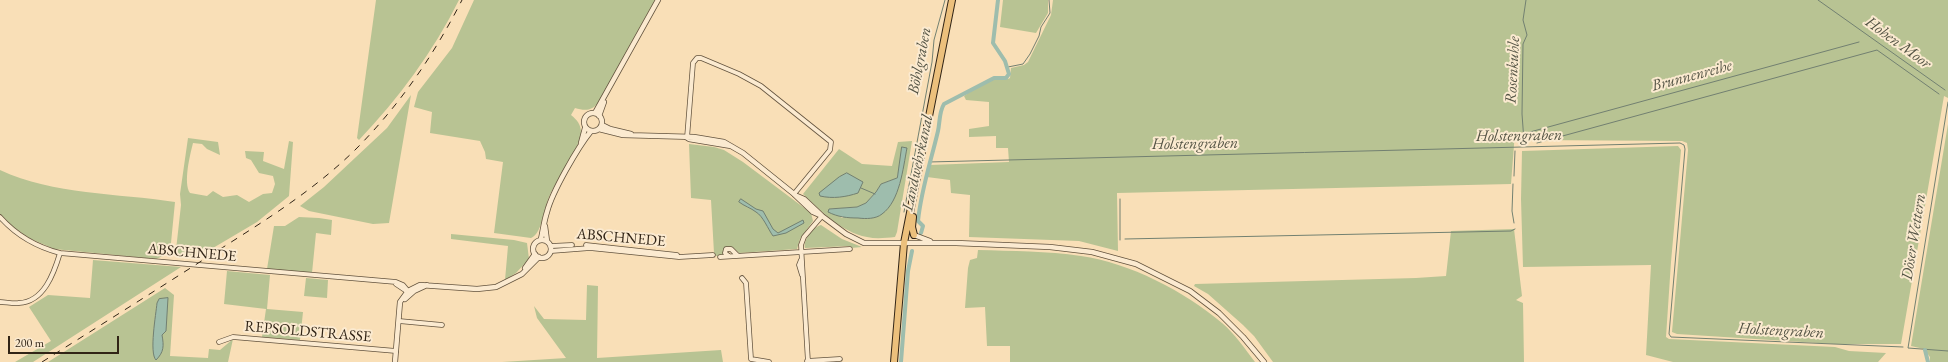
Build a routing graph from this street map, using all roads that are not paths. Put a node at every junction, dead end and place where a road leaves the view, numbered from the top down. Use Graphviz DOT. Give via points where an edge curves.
graph roads {
  1 [pos="658,0"];
  2 [pos="952,0"];
  3 [pos="597,114"];
  4 [pos="600,127"];
  5 [pos="585,128"];
  6 [pos="591,131"];
  7 [pos="687,138"];
  8 [pos="580,147"];
  9 [pos="794,194"];
  10 [pos="913,195"];
  11 [pos="822,216"];
  12 [pos="0,217"];
  13 [pos="545,221"];
  14 [pos="914,234"];
  15 [pos="541,239"];
  16 [pos="547,241"];
  17 [pos="933,242"];
  18 [pos="904,243"];
  19 [pos="551,248"];
  20 [pos="850,249"];
  21 [pos="801,250"];
  22 [pos="60,253"];
  23 [pos="534,254"];
  24 [pos="713,255"];
  25 [pos="736,255"];
  26 [pos="729,256"];
  27 [pos="539,257"];
  28 [pos="720,257"];
  29 [pos="519,276"];
  30 [pos="742,278"];
  31 [pos="409,292"];
  32 [pos="0,302"];
  33 [pos="399,321"];
  34 [pos="442,325"];
  35 [pos="219,342"];
  36 [pos="396,351"];
  37 [pos="840,359"];
  38 [pos="395,362"];
  39 [pos="769,362"];
  40 [pos="807,362"];
  41 [pos="894,362"];
  42 [pos="1264,362"];
  1 -- 3 [label="street"];
  2 -- 10 [label="main road"];
  3 -- 4 [label="street"];
  3 -- 5 [label="street" via="590,113 585,117"];
  4 -- 6 [label="street"];
  4 -- 7 [label="street" via="617,134"];
  5 -- 6 [label="street"];
  5 -- 8 [label="street"];
  6 -- 8 [label="street"];
  7 -- 9 [label="street" via="731,146"];
  7 -- 9 [label="street" via="694,63 697,58 702,58 761,86 831,142 830,150"];
  8 -- 13 [label="street" via="553,196"];
  9 -- 11 [label="street" via="813,212"];
  10 -- 14 [label="main road"];
  10 -- 18 [label="main road"];
  11 -- 18 [label="street" via="846,234 864,243"];
  11 -- 21 [label="street" via="804,237"];
  12 -- 22 [label="street, ABSCHNEDE" via="23,237"];
  13 -- 15 [label="street"];
  13 -- 16 [label="street"];
  14 -- 17 [label="street"];
  15 -- 16 [label="street"];
  15 -- 23 [label="street" via="533,246"];
  16 -- 19 [label="street"];
  17 -- 18 [label="street"];
  17 -- 42 [label="street" via="1082,250 1136,264 1190,291 1219,313 1243,336"];
  18 -- 41 [label="main road"];
  19 -- 24 [label="street, ABSCHNEDE" via="590,248 658,256"];
  19 -- 27 [label="street" via="548,256"];
  20 -- 21 [label="street"];
  21 -- 25 [label="street"];
  21 -- 40 [label="street" via="799,264 802,275"];
  22 -- 31 [label="street, ABSCHNEDE" via="392,282"];
  22 -- 32 [label="street" via="47,285 37,297 19,303"];
  23 -- 27 [label="street"];
  23 -- 29 [label="street"];
  25 -- 26 [label="street"];
  25 -- 26 [label="street" via="731,249 726,249 725,253"];
  26 -- 28 [label="street"];
  27 -- 29 [label="street"];
  29 -- 31 [label="street" via="502,285 484,289 427,285"];
  30 -- 39 [label="street" via="746,283 751,359"];
  31 -- 33 [label="street" via="400,301"];
  33 -- 34 [label="street"];
  33 -- 36 [label="street"];
  35 -- 36 [label="street, REPSOLDSTRASSE" via="233,337"];
  36 -- 38 [label="street"];
  37 -- 40 [label="street"];
}
